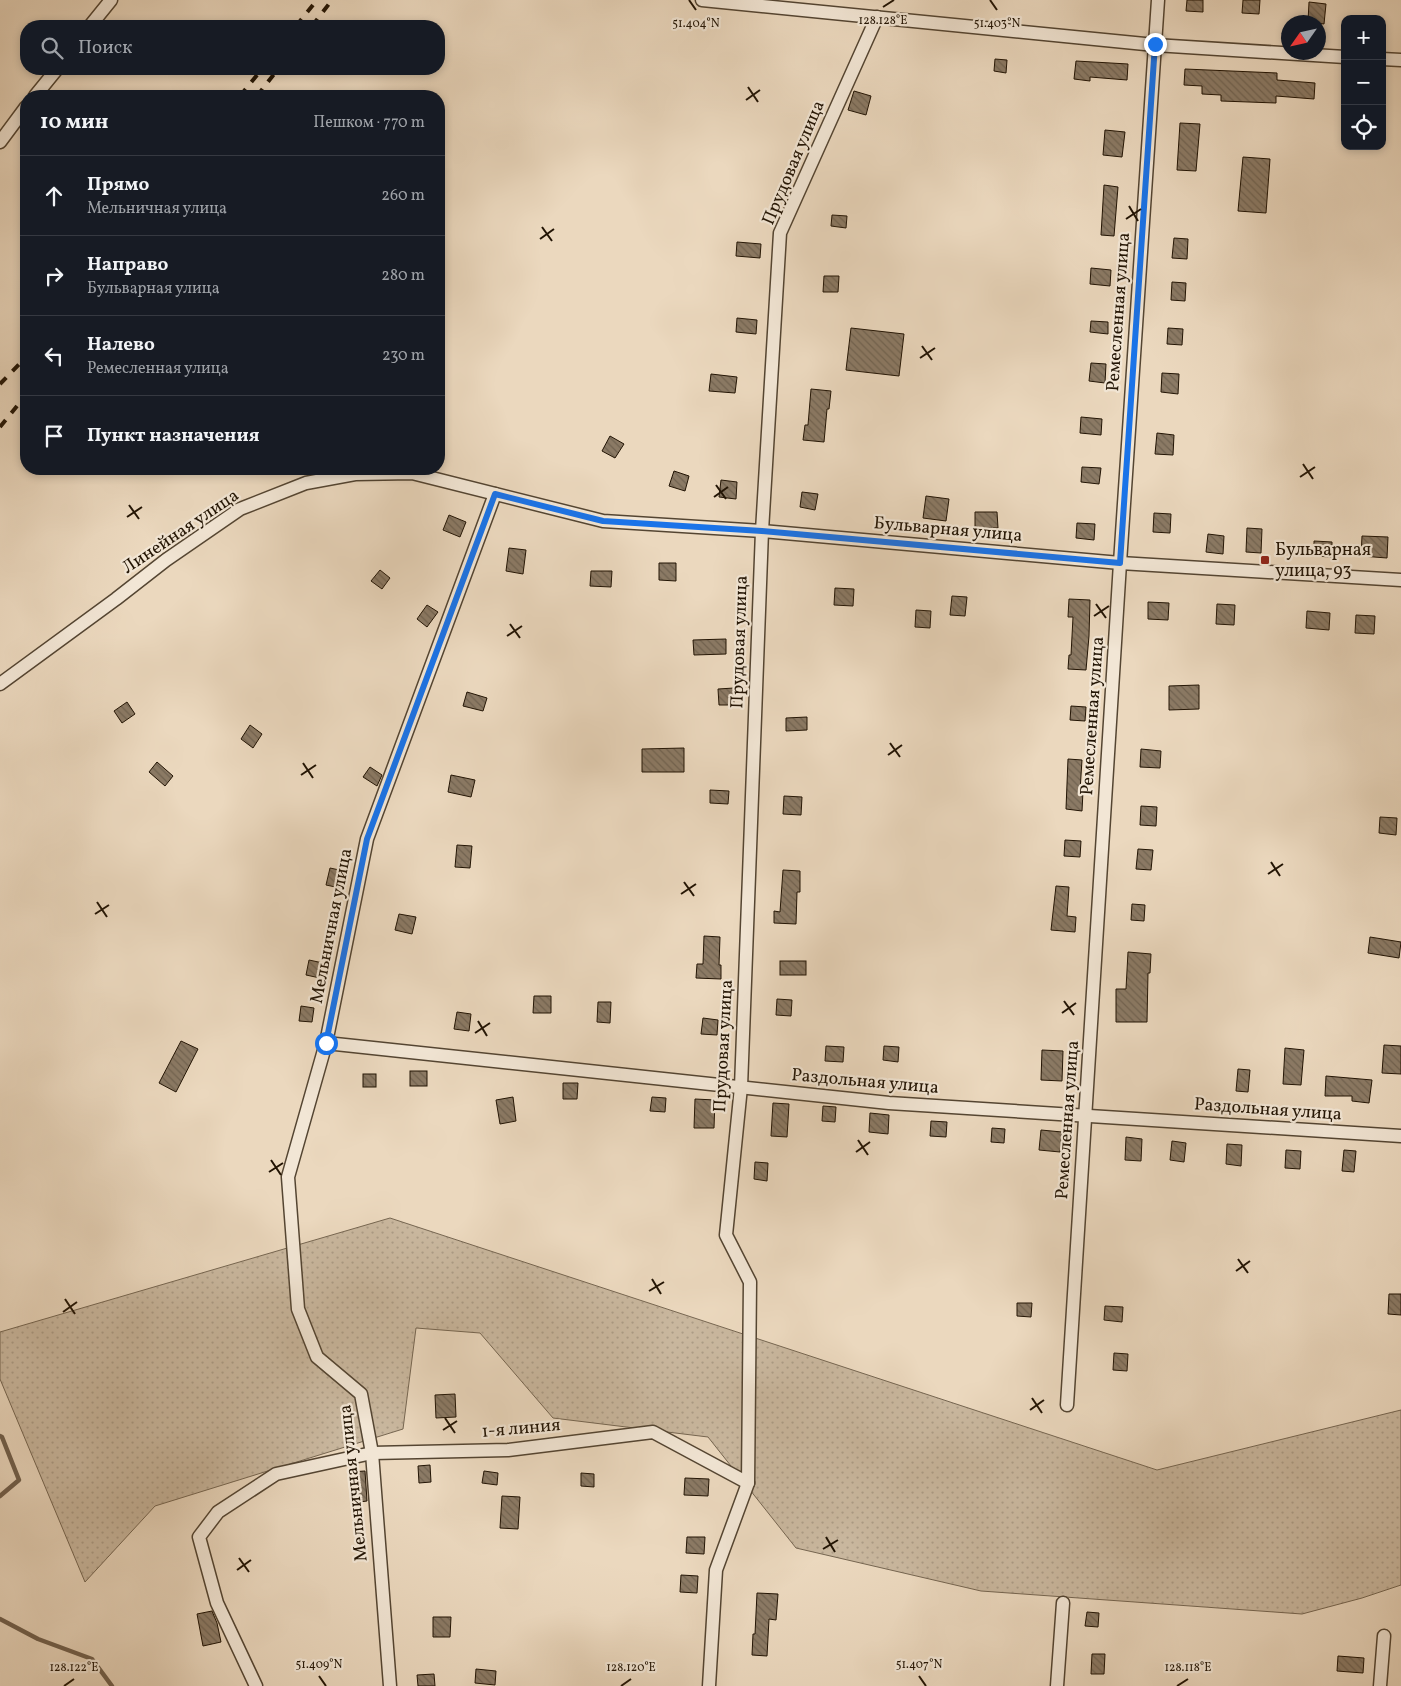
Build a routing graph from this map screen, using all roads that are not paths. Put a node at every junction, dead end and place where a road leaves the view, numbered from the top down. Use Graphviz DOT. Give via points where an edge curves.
graph roads {
  1 [pos="111,0"];
  2 [pos="702,0"];
  3 [pos="1158,0"];
  4 [pos="877,17"];
  5 [pos="95,20"];
  6 [pos="1155,44"];
  7 [pos="1341,57"];
  8 [pos="1386,59"];
  9 [pos="1401,60"];
  10 [pos="52,75"];
  11 [pos="40,90"];
  12 [pos="20,115"];
  13 [pos="0,142"];
  14 [pos="350,475"];
  15 [pos="420,475"];
  16 [pos="495,494"];
  17 [pos="762,531"];
  18 [pos="1120,563"];
  19 [pos="1401,580"];
  20 [pos="0,684"];
  21 [pos="326,1043"];
  22 [pos="740,1087"];
  23 [pos="1086,1116"];
  24 [pos="1401,1136"];
  25 [pos="1067,1405"];
  26 [pos="372,1453"];
  27 [pos="748,1483"];
  28 [pos="1063,1603"];
  29 [pos="1384,1636"];
  30 [pos="256,1686"];
  31 [pos="390,1686"];
  32 [pos="709,1686"];
  33 [pos="1057,1686"];
  34 [pos="1380,1686"];
  1 -- 5 [label="street"];
  2 -- 4 [label="street"];
  3 -- 6 [label="street, Ремесленная улица"];
  4 -- 6 [label="street"];
  4 -- 17 [label="street, Прудовая улица" via="780,233"];
  6 -- 7 [label="street"];
  6 -- 18 [label="street, Ремесленная улица"];
  8 -- 9 [label="street"];
  10 -- 11 [label="street"];
  12 -- 13 [label="street"];
  14 -- 20 [label="street, Линейная улица" via="306,483 240,509"];
  15 -- 16 [label="street, Линейная улица"];
  16 -- 17 [label="street, Бульварная улица" via="603,521"];
  16 -- 21 [label="street, Мельничная улица" via="367,839"];
  17 -- 18 [label="street, Бульварная улица"];
  17 -- 22 [label="street, Прудовая улица"];
  18 -- 19 [label="street, Бульварная улица"];
  18 -- 23 [label="street, Ремесленная улица"];
  21 -- 22 [label="street, Раздольная улица"];
  21 -- 26 [label="street, Мельничная улица" via="288,1177 298,1309 317,1357 361,1394"];
  22 -- 23 [label="street, Раздольная улица" via="889,1103"];
  22 -- 27 [label="street, Прудовая улица" via="726,1235 750,1282"];
  23 -- 24 [label="street, Раздольная улица"];
  23 -- 25 [label="street, Ремесленная улица"];
  26 -- 27 [label="street, 1-я линия" via="508,1450 653,1432"];
  26 -- 30 [label="street, 1-я линия" via="276,1474 218,1512 199,1537 217,1604"];
  26 -- 31 [label="street, Мельничная улица"];
  27 -- 32 [label="street" via="716,1570"];
  28 -- 33 [label="street"];
  29 -- 34 [label="street"];
}
